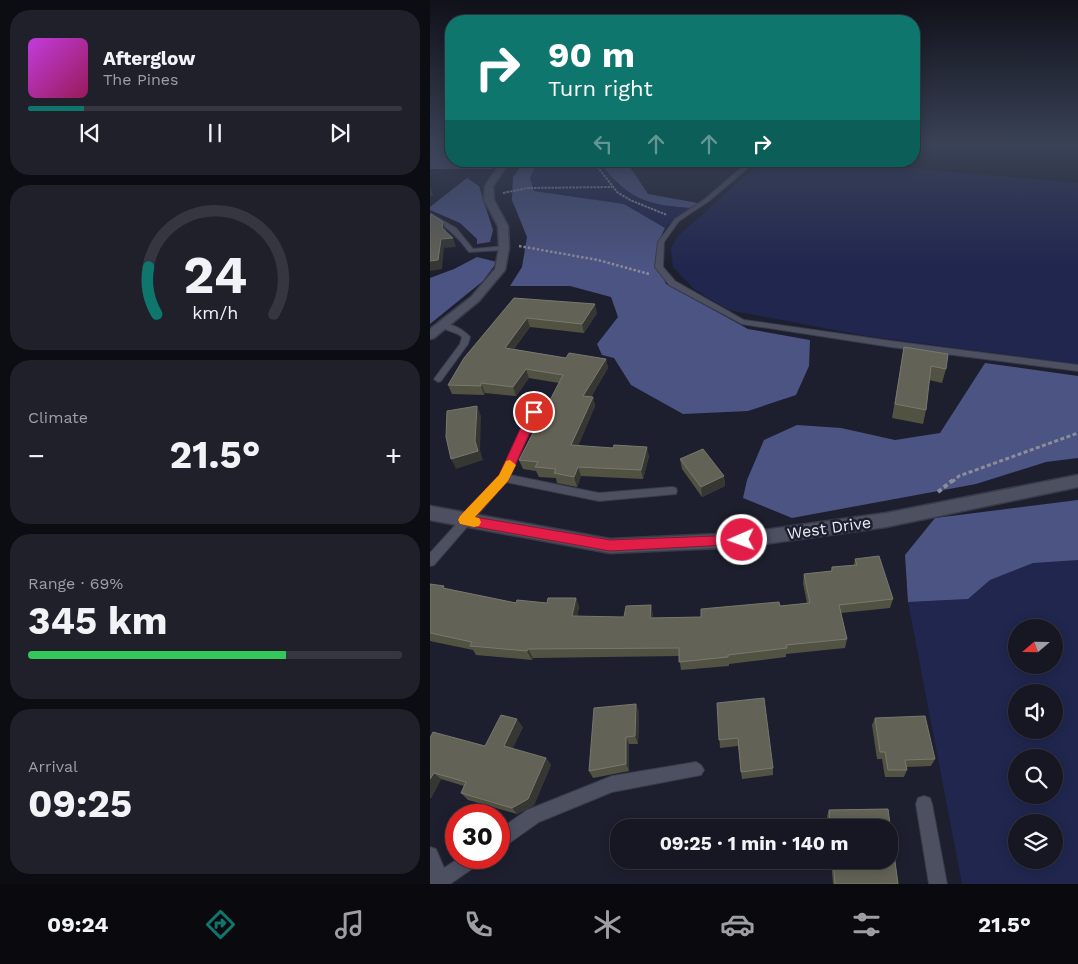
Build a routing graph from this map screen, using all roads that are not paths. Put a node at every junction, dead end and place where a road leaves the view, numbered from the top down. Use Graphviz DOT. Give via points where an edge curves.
graph roads {
  1 [pos="490,185"];
  2 [pos="724,185"];
  3 [pos="430,215"];
  4 [pos="504,245"];
  5 [pos="442,326"];
  6 [pos="430,335"];
  7 [pos="1078,368"];
  8 [pos="438,379"];
  9 [pos="541,396"];
  10 [pos="504,478"];
  11 [pos="1078,481"];
  12 [pos="672,490"];
  13 [pos="430,513"];
  14 [pos="465,520"];
  15 [pos="430,561"];
  16 [pos="696,770"];
  17 [pos="924,804"];
  18 [pos="510,832"];
  19 [pos="430,854"];
  20 [pos="457,869"];
  21 [pos="438,882"];
  22 [pos="938,884"];
  1 -- 4 [label="street" via="489,200 503,226"];
  2 -- 7 [label="lane" via="678,220 661,242 659,267 669,280 742,322"];
  3 -- 4 [label="lane" via="448,224 464,238 471,251"];
  4 -- 5 [label="street" via="500,270 475,299"];
  5 -- 6 [label="street"];
  5 -- 8 [label="lane" via="466,337"];
  9 -- 10 [label="lane"];
  10 -- 12 [label="lane" via="599,497"];
  10 -- 14 [label="lane"];
  11 -- 14 [label="street, West Drive" via="886,520 742,540 610,546"];
  13 -- 14 [label="street, West Drive"];
  14 -- 15 [label="lane"];
  16 -- 18 [label="lane" via="612,784 532,816"];
  17 -- 22 [label="lane"];
  19 -- 21 [label="lane"];
  20 -- 21 [label="lane"];
}
